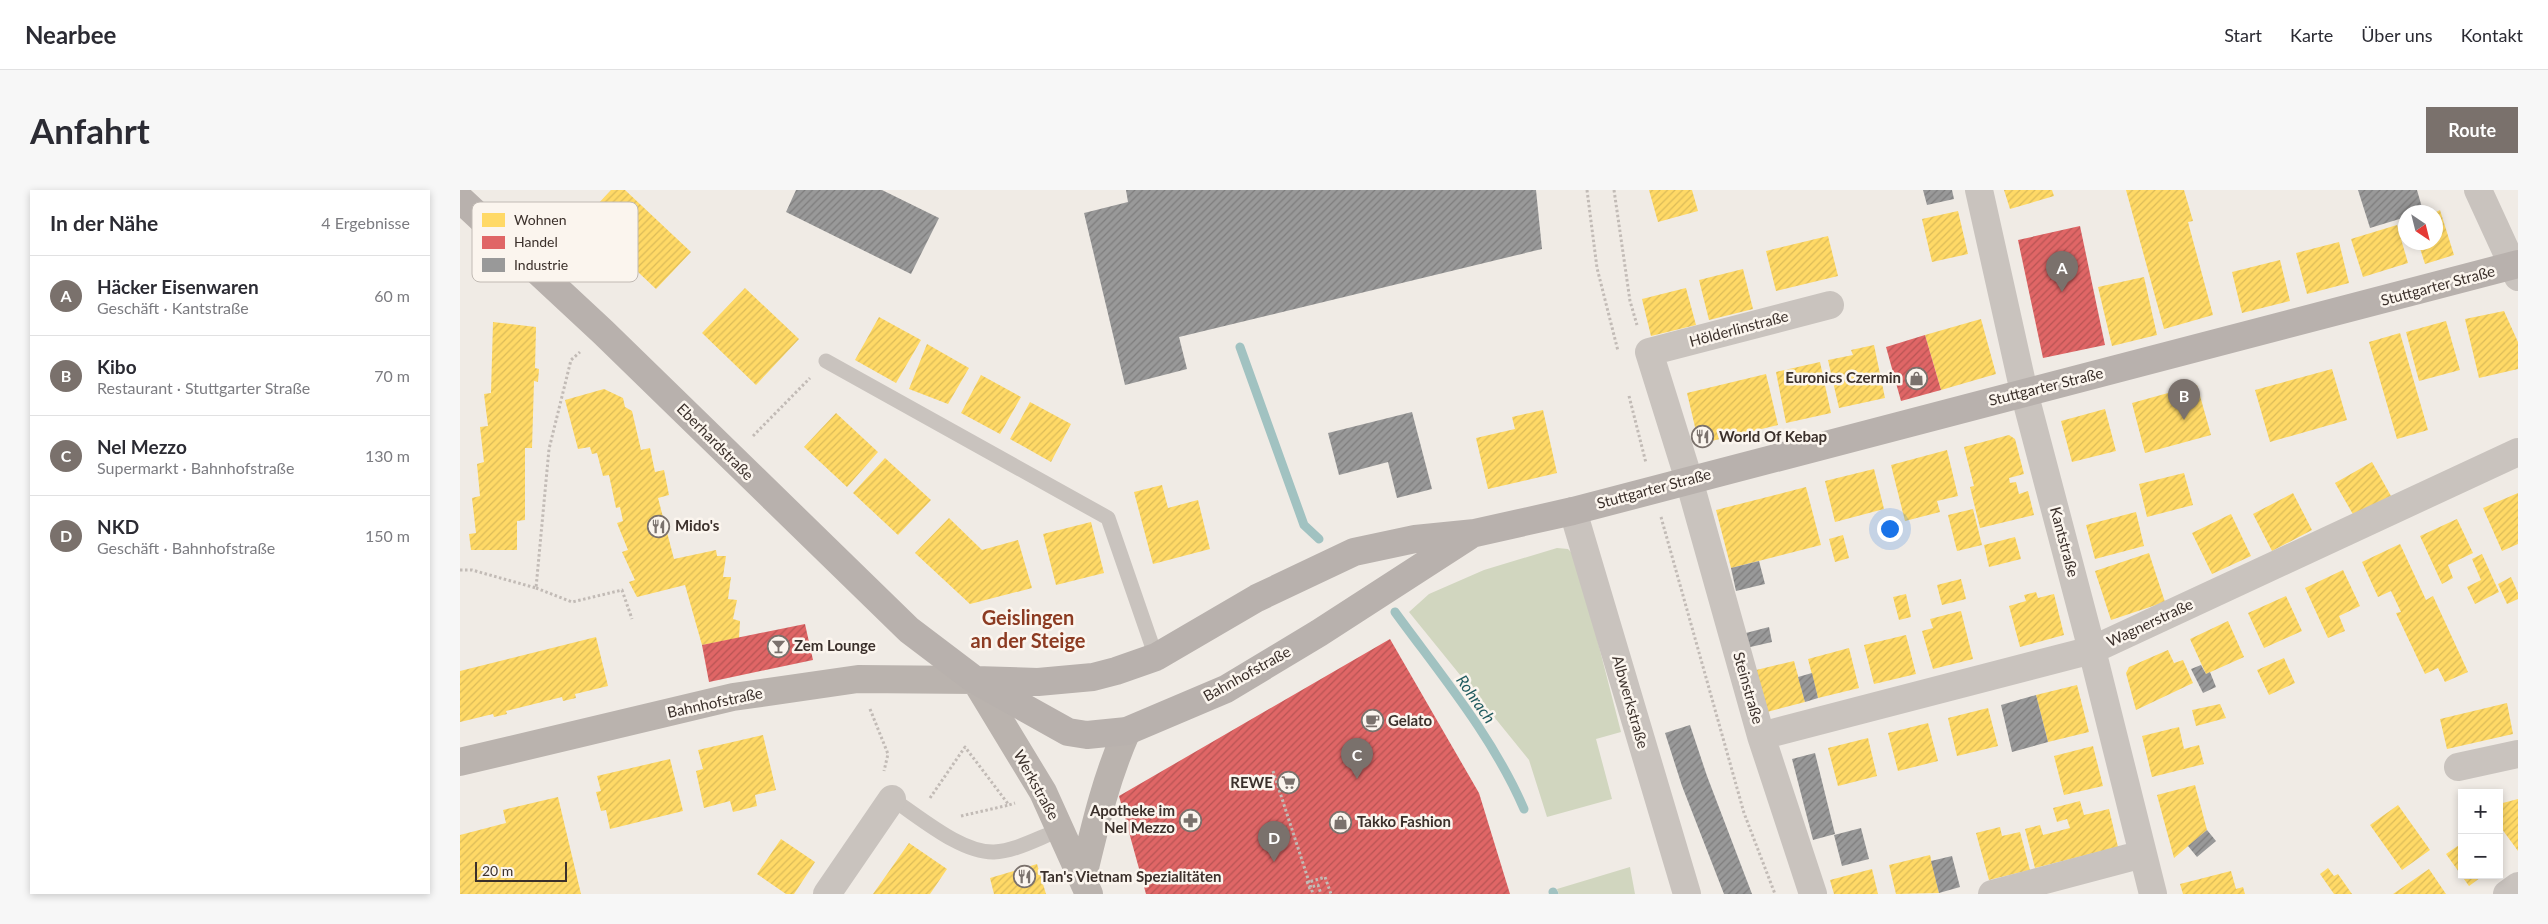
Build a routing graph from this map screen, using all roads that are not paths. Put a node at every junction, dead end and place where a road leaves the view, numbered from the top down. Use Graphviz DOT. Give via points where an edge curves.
graph roads {
  1 [pos="1978,190"];
  2 [pos="2478,190"];
  3 [pos="460,199"];
  4 [pos="472,210"];
  5 [pos="2516,269"];
  6 [pos="549,282"];
  7 [pos="1830,305"];
  8 [pos="826,362"];
  9 [pos="2024,392"];
  10 [pos="2518,452"];
  11 [pos="1689,480"];
  12 [pos="1574,511"];
  13 [pos="1475,533"];
  14 [pos="2092,650"];
  15 [pos="1156,657"];
  16 [pos="975,680"];
  17 [pos="1127,731"];
  18 [pos="1761,736"];
  19 [pos="2518,754"];
  20 [pos="460,762"];
  21 [pos="2458,767"];
  22 [pos="892,799"];
  23 [pos="1060,830"];
  24 [pos="2143,854"];
  25 [pos="1086,885"];
  26 [pos="2518,886"];
  27 [pos="827,894"];
  28 [pos="1687,894"];
  29 [pos="1813,894"];
  30 [pos="1992,894"];
  31 [pos="2153,894"];
  32 [pos="2507,894"];
  1 -- 9 [label="street, Kantstraße"];
  2 -- 5 [label="street"];
  3 -- 4 [label="main road, Eberhardstraße"];
  5 -- 9 [label="main road, Stuttgarter Straße"];
  6 -- 16 [label="main road, Eberhardstraße" via="890,613"];
  7 -- 11 [label="street, Hölderlinstraße" via="1649,352"];
  8 -- 15 [label="lane" via="1108,518"];
  9 -- 11 [label="main road, Stuttgarter Straße"];
  9 -- 14 [label="street, Kantstraße"];
  10 -- 14 [label="street, Wagnerstraße"];
  11 -- 12 [label="main road, Stuttgarter Straße"];
  11 -- 18 [label="street, Steinstraße"];
  12 -- 13 [label="main road, Bahnhofstraße"];
  12 -- 28 [label="street, Albwerkstraße"];
  13 -- 15 [label="main road, Bahnhofstraße" via="1415,539 1354,552 1257,598"];
  13 -- 17 [label="main road, Bahnhofstraße" via="1226,689"];
  14 -- 18 [label="street, Wagnerstraße"];
  14 -- 24 [label="street, Kantstraße"];
  15 -- 16 [label="main road, Bahnhofstraße" via="1093,677 1038,682"];
  16 -- 17 [label="main road, Bahnhofstraße" via="1068,732 1087,735"];
  16 -- 20 [label="street, Bahnhofstraße" via="858,679 733,696"];
  16 -- 23 [label="street, Werkstraße" via="1043,792"];
  17 -- 25 [label="street" via="1101,802"];
  18 -- 29 [label="street, Steinstraße"];
  19 -- 21 [label="street"];
  22 -- 23 [label="lane" via="964,846 978,851 996,852"];
  22 -- 27 [label="street"];
  23 -- 25 [label="street, Werkstraße"];
  24 -- 30 [label="street"];
  24 -- 31 [label="street, Kantstraße"];
  26 -- 32 [label="street"];
}
